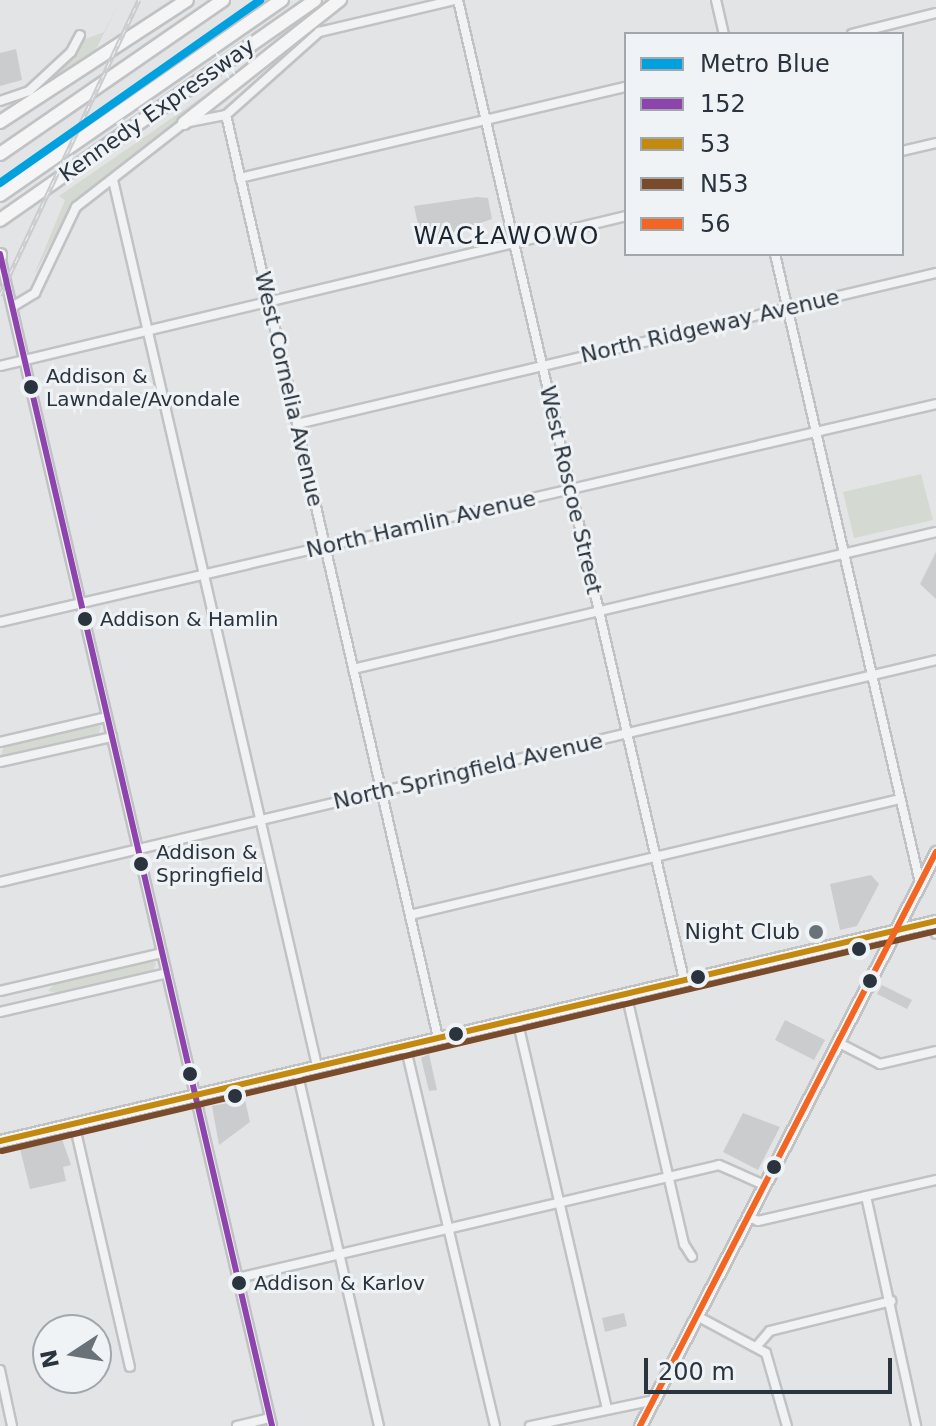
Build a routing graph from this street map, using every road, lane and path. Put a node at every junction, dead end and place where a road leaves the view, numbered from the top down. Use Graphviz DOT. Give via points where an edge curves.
graph roads {
  1 [pos="187,0"];
  2 [pos="223,0"];
  3 [pos="282,0"];
  4 [pos="315,0"];
  5 [pos="340,0"];
  6 [pos="456,0"];
  7 [pos="716,0"];
  8 [pos="936,13"];
  9 [pos="724,32"];
  10 [pos="860,32"];
  11 [pos="80,35"];
  12 [pos="624,87"];
  13 [pos="0,101"];
  14 [pos="226,115"];
  15 [pos="486,120"];
  16 [pos="0,122"];
  17 [pos="184,123"];
  18 [pos="936,143"];
  19 [pos="904,151"];
  20 [pos="0,154"];
  21 [pos="240,178"];
  22 [pos="113,180"];
  23 [pos="0,195"];
  24 [pos="624,216"];
  25 [pos="0,220"];
  26 [pos="514,242"];
  27 [pos="0,255"];
  28 [pos="775,256"];
  29 [pos="936,273"];
  30 [pos="268,300"];
  31 [pos="12,307"];
  32 [pos="787,308"];
  33 [pos="147,329"];
  34 [pos="24,358"];
  35 [pos="543,365"];
  36 [pos="0,366"];
  37 [pos="936,404"];
  38 [pos="297,424"];
  39 [pos="816,431"];
  40 [pos="571,489"];
  41 [pos="936,532"];
  42 [pos="325,546"];
  43 [pos="844,553"];
  44 [pos="204,575"];
  45 [pos="81,603"];
  46 [pos="599,611"];
  47 [pos="0,622"];
  48 [pos="936,660"];
  49 [pos="353,669"];
  50 [pos="872,676"];
  51 [pos="107,717"];
  52 [pos="628,734"];
  53 [pos="112,737"];
  54 [pos="0,742"];
  55 [pos="0,762"];
  56 [pos="382,792"];
  57 [pos="900,799"];
  58 [pos="260,820"];
  59 [pos="138,849"];
  60 [pos="936,852"];
  61 [pos="656,857"];
  62 [pos="0,882"];
  63 [pos="920,883"];
  64 [pos="410,915"];
  65 [pos="935,925"];
  66 [pos="897,930"];
  67 [pos="162,953"];
  68 [pos="167,973"];
  69 [pos="684,980"];
  70 [pos="44,981"];
  71 [pos="26,985"];
  72 [pos="0,991"];
  73 [pos="626,993"];
  74 [pos="48,1000"];
  75 [pos="31,1004"];
  76 [pos="0,1012"];
  77 [pos="517,1019"];
  78 [pos="438,1038"];
  79 [pos="839,1043"];
  80 [pos="405,1045"];
  81 [pos="936,1051"];
  82 [pos="317,1066"];
  83 [pos="297,1071"];
  84 [pos="195,1095"];
  85 [pos="74,1123"];
  86 [pos="0,1141"];
  87 [pos="668,1177"];
  88 [pos="936,1180"];
  89 [pos="762,1184"];
  90 [pos="866,1196"];
  91 [pos="559,1203"];
  92 [pos="747,1216"];
  93 [pos="448,1230"];
  94 [pos="339,1254"];
  95 [pos="692,1257"];
  96 [pos="238,1278"];
  97 [pos="891,1301"];
  98 [pos="697,1316"];
  99 [pos="756,1347"];
  100 [pos="130,1367"];
  101 [pos="0,1370"];
  102 [pos="654,1400"];
  103 [pos="607,1408"];
  104 [pos="271,1422"];
  105 [pos="12,1426"];
  106 [pos="237,1426"];
  107 [pos="379,1426"];
  108 [pos="495,1426"];
  109 [pos="530,1426"];
  110 [pos="640,1426"];
  111 [pos="787,1426"];
  112 [pos="916,1426"];
  1 -- 16 [label="highway"];
  2 -- 20 [label="highway"];
  3 -- 23 [label="highway"];
  4 -- 25 [label="highway, Kennedy Expressway"];
  5 -- 17 [label="highway"];
  6 -- 14 [label="street" via="319,32"];
  6 -- 15 [label="street, West Roscoe Street"];
  7 -- 9 [label="street"];
  8 -- 10 [label="street"];
  11 -- 13 [label="street" via="71,52 29,91"];
  12 -- 15 [label="street"];
  14 -- 17 [label="street"];
  14 -- 21 [label="street, West Cornelia Avenue"];
  15 -- 21 [label="street"];
  15 -- 26 [label="street, West Roscoe Street"];
  17 -- 22 [label="street"];
  18 -- 19 [label="street"];
  21 -- 30 [label="street, West Cornelia Avenue"];
  22 -- 31 [label="street" via="76,207 35,293"];
  22 -- 33 [label="street"];
  24 -- 26 [label="street"];
  26 -- 30 [label="street"];
  26 -- 35 [label="street, West Roscoe Street"];
  27 -- 31 [label="street"];
  28 -- 32 [label="street"];
  29 -- 32 [label="street, North Ridgeway Avenue"];
  30 -- 33 [label="street"];
  30 -- 38 [label="street, West Cornelia Avenue"];
  31 -- 34 [label="street"];
  32 -- 35 [label="street, North Ridgeway Avenue"];
  32 -- 39 [label="street"];
  33 -- 34 [label="street"];
  33 -- 44 [label="street"];
  34 -- 36 [label="street"];
  34 -- 45 [label="street"];
  35 -- 38 [label="street, North Ridgeway Avenue"];
  35 -- 40 [label="street, West Roscoe Street"];
  37 -- 39 [label="street, North Hamlin Avenue"];
  38 -- 42 [label="street, West Cornelia Avenue"];
  39 -- 40 [label="street, North Hamlin Avenue"];
  39 -- 43 [label="street"];
  40 -- 42 [label="street, North Hamlin Avenue"];
  40 -- 46 [label="street, West Roscoe Street"];
  41 -- 43 [label="street"];
  42 -- 44 [label="street, North Hamlin Avenue"];
  42 -- 49 [label="street, West Cornelia Avenue"];
  43 -- 46 [label="street"];
  43 -- 50 [label="street"];
  44 -- 45 [label="street, North Hamlin Avenue"];
  44 -- 58 [label="street"];
  45 -- 47 [label="street, North Hamlin Avenue"];
  45 -- 51 [label="street"];
  46 -- 49 [label="street"];
  46 -- 52 [label="street, West Roscoe Street"];
  48 -- 50 [label="street, North Springfield Avenue"];
  49 -- 56 [label="street, West Cornelia Avenue"];
  50 -- 52 [label="street, North Springfield Avenue"];
  50 -- 57 [label="street"];
  51 -- 53 [label="street"];
  51 -- 54 [label="street"];
  52 -- 56 [label="street, North Springfield Avenue"];
  52 -- 61 [label="street, West Roscoe Street"];
  53 -- 55 [label="street"];
  53 -- 59 [label="street"];
  56 -- 58 [label="street, North Springfield Avenue"];
  56 -- 64 [label="street, West Cornelia Avenue"];
  57 -- 61 [label="street"];
  57 -- 63 [label="street"];
  58 -- 59 [label="street, North Springfield Avenue"];
  58 -- 82 [label="street"];
  59 -- 62 [label="street, North Springfield Avenue"];
  59 -- 67 [label="street"];
  60 -- 63 [label="main road"];
  61 -- 64 [label="street"];
  61 -- 69 [label="street, West Roscoe Street"];
  63 -- 66 [label="main road"];
  64 -- 78 [label="street, West Cornelia Avenue"];
  65 -- 66 [label="main road"];
  66 -- 69 [label="main road"];
  66 -- 79 [label="main road"];
  67 -- 68 [label="street"];
  67 -- 70 [label="street"];
  68 -- 74 [label="street"];
  68 -- 84 [label="street"];
  69 -- 73 [label="main road"];
  70 -- 71 [label="street"];
  70 -- 74 [label="street"];
  71 -- 72 [label="street"];
  71 -- 75 [label="street"];
  73 -- 77 [label="main road"];
  73 -- 87 [label="street"];
  74 -- 75 [label="street"];
  75 -- 76 [label="street"];
  77 -- 78 [label="main road"];
  77 -- 91 [label="street"];
  78 -- 80 [label="main road"];
  79 -- 81 [label="street" via="880,1064"];
  79 -- 89 [label="main road"];
  80 -- 82 [label="main road"];
  80 -- 93 [label="street"];
  82 -- 83 [label="main road"];
  83 -- 84 [label="main road"];
  83 -- 94 [label="street"];
  84 -- 85 [label="main road"];
  84 -- 96 [label="street"];
  85 -- 86 [label="main road"];
  85 -- 100 [label="street"];
  87 -- 89 [label="street" via="719,1165"];
  87 -- 91 [label="street"];
  87 -- 95 [label="street"];
  88 -- 90 [label="street"];
  89 -- 92 [label="main road"];
  90 -- 92 [label="street" via="758,1221"];
  90 -- 97 [label="street"];
  91 -- 93 [label="street"];
  91 -- 103 [label="street"];
  92 -- 98 [label="main road"];
  93 -- 94 [label="street"];
  93 -- 108 [label="street"];
  94 -- 96 [label="street"];
  94 -- 107 [label="street"];
  96 -- 104 [label="street"];
  97 -- 99 [label="street" via="770,1331"];
  97 -- 112 [label="street"];
  98 -- 99 [label="street"];
  98 -- 102 [label="main road"];
  99 -- 111 [label="street" via="771,1359"];
  101 -- 105 [label="street"];
  102 -- 103 [label="street"];
  102 -- 110 [label="main road"];
  103 -- 109 [label="street"];
  104 -- 106 [label="street"];
}
